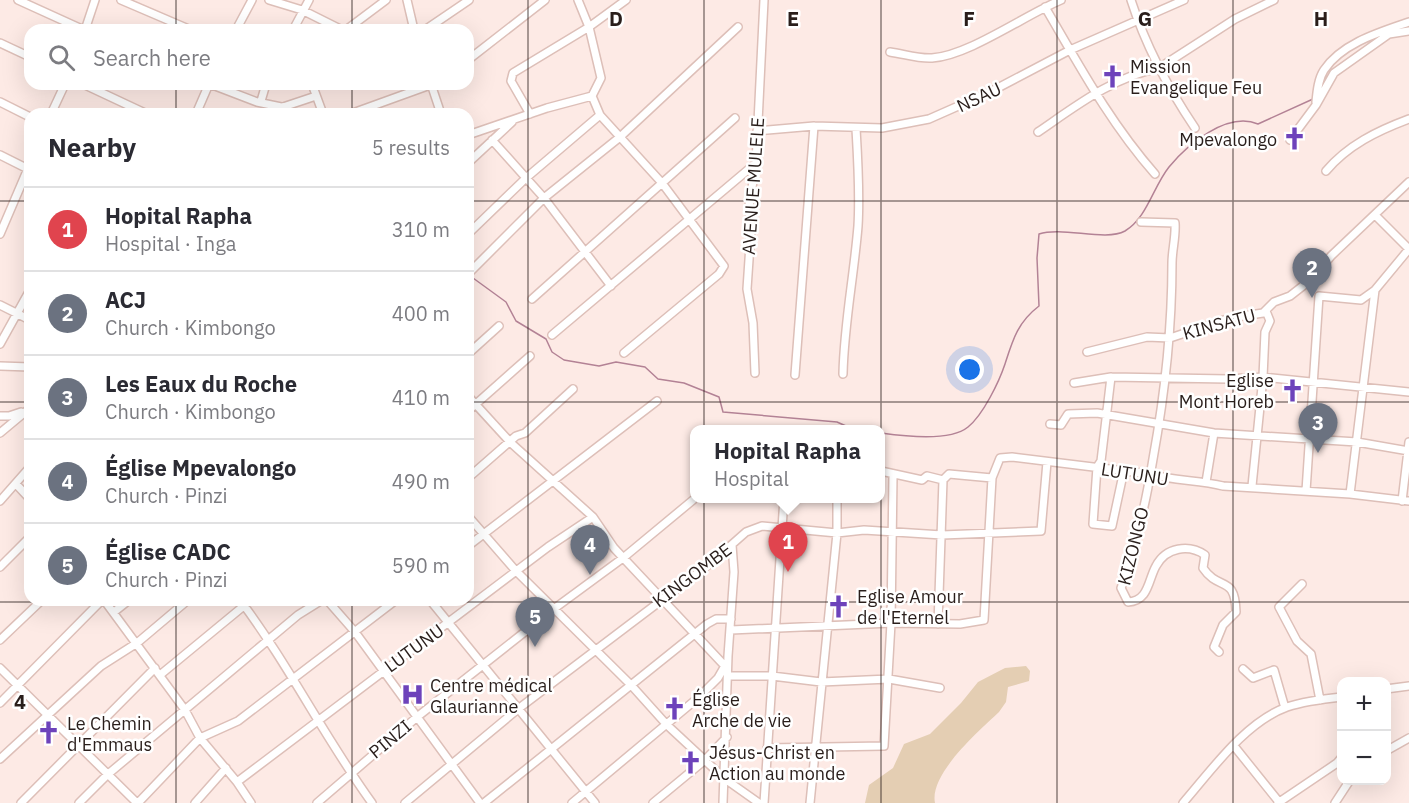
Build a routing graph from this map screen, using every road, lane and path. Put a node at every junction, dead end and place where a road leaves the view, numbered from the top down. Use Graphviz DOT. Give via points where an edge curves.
graph roads {
  1 [pos="18,0"];
  2 [pos="95,0"];
  3 [pos="121,0"];
  4 [pos="252,0"];
  5 [pos="269,0"];
  6 [pos="309,0"];
  7 [pos="386,0"];
  8 [pos="407,0"];
  9 [pos="470,0"];
  10 [pos="545,0"];
  11 [pos="578,0"];
  12 [pos="626,0"];
  13 [pos="764,0"];
  14 [pos="1061,0"];
  15 [pos="1131,0"];
  16 [pos="1184,0"];
  17 [pos="1274,0"];
  18 [pos="1045,7"];
  19 [pos="302,10"];
  20 [pos="1137,19"];
  21 [pos="1409,22"];
  22 [pos="71,24"];
  23 [pos="86,24"];
  24 [pos="177,24"];
  25 [pos="239,24"];
  26 [pos="296,24"];
  27 [pos="331,24"];
  28 [pos="352,24"];
  29 [pos="413,24"];
  30 [pos="434,24"];
  31 [pos="589,27"];
  32 [pos="738,27"];
  33 [pos="1409,31"];
  34 [pos="0,43"];
  35 [pos="1070,50"];
  36 [pos="890,52"];
  37 [pos="24,54"];
  38 [pos="474,55"];
  39 [pos="1159,68"];
  40 [pos="62,90"];
  41 [pos="95,90"];
  42 [pos="207,90"];
  43 [pos="226,90"];
  44 [pos="264,90"];
  45 [pos="314,90"];
  46 [pos="416,90"];
  47 [pos="434,90"];
  48 [pos="1094,93"];
  49 [pos="315,96"];
  50 [pos="592,96"];
  51 [pos="1316,100"];
  52 [pos="261,101"];
  53 [pos="0,102"];
  54 [pos="54,108"];
  55 [pos="134,108"];
  56 [pos="199,108"];
  57 [pos="286,108"];
  58 [pos="320,108"];
  59 [pos="366,108"];
  60 [pos="439,108"];
  61 [pos="24,114"];
  62 [pos="530,114"];
  63 [pos="600,115"];
  64 [pos="517,118"];
  65 [pos="735,118"];
  66 [pos="1409,119"];
  67 [pos="814,126"];
  68 [pos="856,129"];
  69 [pos="1195,129"];
  70 [pos="757,131"];
  71 [pos="1038,132"];
  72 [pos="474,133"];
  73 [pos="620,136"];
  74 [pos="492,140"];
  75 [pos="1290,140"];
  76 [pos="0,155"];
  77 [pos="474,157"];
  78 [pos="756,163"];
  79 [pos="24,166"];
  80 [pos="1326,171"];
  81 [pos="1155,174"];
  82 [pos="24,178"];
  83 [pos="526,178"];
  84 [pos="1409,182"];
  85 [pos="662,183"];
  86 [pos="544,198"];
  87 [pos="1375,215"];
  88 [pos="689,218"];
  89 [pos="1140,222"];
  90 [pos="2,223"];
  91 [pos="474,228"];
  92 [pos="0,234"];
  93 [pos="1409,249"];
  94 [pos="585,252"];
  95 [pos="474,268"];
  96 [pos="611,286"];
  97 [pos="1375,290"];
  98 [pos="532,299"];
  99 [pos="24,300"];
  100 [pos="0,305"];
  101 [pos="1266,311"];
  102 [pos="15,314"];
  103 [pos="24,318"];
  104 [pos="499,326"];
  105 [pos="552,335"];
  106 [pos="1170,338"];
  107 [pos="0,344"];
  108 [pos="474,349"];
  109 [pos="1088,352"];
  110 [pos="624,353"];
  111 [pos="530,356"];
  112 [pos="0,366"];
  113 [pos="24,368"];
  114 [pos="755,373"];
  115 [pos="843,374"];
  116 [pos="795,375"];
  117 [pos="1168,376"];
  118 [pos="1111,377"];
  119 [pos="1263,377"];
  120 [pos="1314,382"];
  121 [pos="1074,383"];
  122 [pos="1364,387"];
  123 [pos="573,390"];
  124 [pos="1409,392"];
  125 [pos="657,401"];
  126 [pos="474,403"];
  127 [pos="476,405"];
  128 [pos="24,410"];
  129 [pos="24,412"];
  130 [pos="1108,416"];
  131 [pos="0,417"];
  132 [pos="1160,423"];
  133 [pos="1050,424"];
  134 [pos="0,433"];
  135 [pos="1214,433"];
  136 [pos="1257,436"];
  137 [pos="1308,440"];
  138 [pos="1357,442"];
  139 [pos="1409,442"];
  140 [pos="511,443"];
  141 [pos="1409,451"];
  142 [pos="1047,462"];
  143 [pos="1097,467"];
  144 [pos="1124,470"];
  145 [pos="474,473"];
  146 [pos="885,473"];
  147 [pos="24,474"];
  148 [pos="1150,474"];
  149 [pos="893,476"];
  150 [pos="992,478"];
  151 [pos="551,479"];
  152 [pos="943,480"];
  153 [pos="1206,482"];
  154 [pos="16,484"];
  155 [pos="1252,486"];
  156 [pos="1306,491"];
  157 [pos="24,493"];
  158 [pos="1350,494"];
  159 [pos="0,501"];
  160 [pos="1405,501"];
  161 [pos="690,502"];
  162 [pos="784,503"];
  163 [pos="837,503"];
  164 [pos="593,517"];
  165 [pos="474,522"];
  166 [pos="783,530"];
  167 [pos="990,531"];
  168 [pos="484,533"];
  169 [pos="837,533"];
  170 [pos="892,533"];
  171 [pos="942,535"];
  172 [pos="474,541"];
  173 [pos="24,543"];
  174 [pos="732,545"];
  175 [pos="623,558"];
  176 [pos="0,567"];
  177 [pos="516,571"];
  178 [pos="1302,584"];
  179 [pos="661,599"];
  180 [pos="474,603"];
  181 [pos="36,606"];
  182 [pos="97,606"];
  183 [pos="108,606"];
  184 [pos="122,606"];
  185 [pos="181,606"];
  186 [pos="239,606"];
  187 [pos="244,606"];
  188 [pos="312,606"];
  189 [pos="332,606"];
  190 [pos="388,606"];
  191 [pos="435,606"];
  192 [pos="471,606"];
  193 [pos="555,608"];
  194 [pos="114,612"];
  195 [pos="731,619"];
  196 [pos="450,622"];
  197 [pos="891,623"];
  198 [pos="938,624"];
  199 [pos="826,626"];
  200 [pos="775,627"];
  201 [pos="731,630"];
  202 [pos="355,632"];
  203 [pos="696,633"];
  204 [pos="270,639"];
  205 [pos="0,640"];
  206 [pos="137,643"];
  207 [pos="595,649"];
  208 [pos="1219,652"];
  209 [pos="726,664"];
  210 [pos="482,667"];
  211 [pos="0,668"];
  212 [pos="155,668"];
  213 [pos="1244,669"];
  214 [pos="383,671"];
  215 [pos="160,675"];
  216 [pos="729,676"];
  217 [pos="772,676"];
  218 [pos="293,678"];
  219 [pos="889,679"];
  220 [pos="820,682"];
  221 [pos="18,685"];
  222 [pos="631,685"];
  223 [pos="1409,686"];
  224 [pos="940,688"];
  225 [pos="1391,688"];
  226 [pos="1337,697"];
  227 [pos="1320,700"];
  228 [pos="0,703"];
  229 [pos="1285,708"];
  230 [pos="518,709"];
  231 [pos="185,710"];
  232 [pos="49,715"];
  233 [pos="417,717"];
  234 [pos="319,720"];
  235 [pos="667,725"];
  236 [pos="727,737"];
  237 [pos="200,738"];
  238 [pos="1409,738"];
  239 [pos="78,746"];
  240 [pos="814,746"];
  241 [pos="1234,746"];
  242 [pos="767,748"];
  243 [pos="1391,748"];
  244 [pos="549,749"];
  245 [pos="0,759"];
  246 [pos="705,760"];
  247 [pos="453,764"];
  248 [pos="1337,764"];
  249 [pos="225,768"];
  250 [pos="350,773"];
  251 [pos="107,775"];
  252 [pos="725,779"];
  253 [pos="237,782"];
  254 [pos="1347,785"];
  255 [pos="585,793"];
  256 [pos="1279,802"];
  257 [pos="21,803"];
  258 [pos="79,803"];
  259 [pos="137,803"];
  260 [pos="195,803"];
  261 [pos="250,803"];
  262 [pos="317,803"];
  263 [pos="372,803"];
  264 [pos="405,803"];
  265 [pos="482,803"];
  266 [pos="572,803"];
  267 [pos="594,803"];
  268 [pos="653,803"];
  269 [pos="723,803"];
  270 [pos="759,803"];
  271 [pos="764,803"];
  272 [pos="810,803"];
  273 [pos="1183,803"];
  274 [pos="1335,803"];
  1 -- 22 [label="street"];
  2 -- 23 [label="street"];
  3 -- 24 [label="street"];
  4 -- 25 [label="street"];
  5 -- 19 [label="street"];
  6 -- 19 [label="street"];
  7 -- 28 [label="street"];
  8 -- 29 [label="street"];
  9 -- 30 [label="street"];
  10 -- 38 [label="street"];
  11 -- 31 [label="street"];
  12 -- 31 [label="street"];
  13 -- 70 [label="street, AVENUE MULELE"];
  14 -- 18 [label="street"];
  15 -- 20 [label="street"];
  16 -- 20 [label="street, NSAU"];
  17 -- 39 [label="street" via="1235,19"];
  18 -- 35 [label="street"];
  18 -- 36 [label="street" via="973,46 943,57"];
  19 -- 26 [label="street"];
  19 -- 27 [label="street"];
  20 -- 35 [label="street, NSAU"];
  20 -- 39 [label="street"];
  21 -- 51 [label="street" via="1368,37 1336,57 1323,71"];
  31 -- 50 [label="street" via="602,78"];
  31 -- 62 [label="street" via="511,76"];
  32 -- 73 [label="street"];
  33 -- 51 [label="street" via="1389,34 1346,64"];
  34 -- 37 [label="street"];
  35 -- 48 [label="street"];
  35 -- 68 [label="street, NSAU" via="929,119"];
  39 -- 48 [label="street"];
  39 -- 69 [label="street"];
  40 -- 54 [label="street"];
  41 -- 55 [label="street"];
  42 -- 56 [label="street"];
  43 -- 52 [label="street"];
  44 -- 52 [label="street"];
  45 -- 49 [label="street"];
  46 -- 59 [label="street"];
  47 -- 60 [label="street"];
  48 -- 71 [label="street"];
  48 -- 81 [label="street"];
  49 -- 57 [label="street"];
  49 -- 58 [label="street"];
  50 -- 62 [label="street"];
  50 -- 63 [label="street"];
  51 -- 75 [label="street"];
  52 -- 57 [label="street"];
  53 -- 61 [label="street"];
  62 -- 64 [label="street"];
  63 -- 73 [label="street"];
  63 -- 83 [label="street"];
  64 -- 72 [label="street"];
  64 -- 74 [label="street"];
  65 -- 85 [label="street"];
  66 -- 80 [label="street" via="1365,138 1340,155"];
  67 -- 68 [label="street, NSAU"];
  67 -- 70 [label="street, NSAU"];
  67 -- 116 [label="street"];
  68 -- 115 [label="street" via="860,187"];
  70 -- 78 [label="street, AVENUE MULELE"];
  73 -- 85 [label="street"];
  73 -- 86 [label="street"];
  74 -- 77 [label="street"];
  74 -- 83 [label="street"];
  76 -- 79 [label="street"];
  78 -- 88 [label="street"];
  78 -- 114 [label="street, AVENUE MULELE" via="749,206 747,289"];
  82 -- 90 [label="street"];
  83 -- 86 [label="street"];
  83 -- 91 [label="street"];
  84 -- 87 [label="street, KINSATU"];
  85 -- 88 [label="street"];
  85 -- 94 [label="street"];
  86 -- 94 [label="street"];
  86 -- 95 [label="street"];
  87 -- 93 [label="street"];
  87 -- 101 [label="street, KINSATU" via="1313,278"];
  88 -- 96 [label="street"];
  88 -- 110 [label="street" via="724,264 719,274"];
  89 -- 106 [label="street" via="1175,223"];
  90 -- 92 [label="street"];
  93 -- 97 [label="street"];
  94 -- 96 [label="street"];
  94 -- 98 [label="street"];
  96 -- 105 [label="street"];
  97 -- 120 [label="street" via="1361,300 1319,296"];
  97 -- 122 [label="street"];
  99 -- 102 [label="street"];
  100 -- 102 [label="street"];
  101 -- 106 [label="street, KINSATU" via="1230,318"];
  101 -- 119 [label="street" via="1270,321 1265,332"];
  102 -- 103 [label="street"];
  102 -- 107 [label="street"];
  104 -- 108 [label="street"];
  106 -- 109 [label="street, KINSATU" via="1147,337"];
  106 -- 117 [label="street"];
  111 -- 127 [label="street"];
  112 -- 113 [label="street"];
  117 -- 118 [label="street"];
  117 -- 119 [label="street"];
  117 -- 132 [label="street"];
  118 -- 121 [label="street"];
  118 -- 130 [label="street"];
  119 -- 120 [label="street"];
  119 -- 136 [label="street"];
  120 -- 122 [label="street"];
  120 -- 137 [label="street"];
  122 -- 124 [label="street"];
  122 -- 138 [label="street"];
  123 -- 140 [label="street"];
  125 -- 151 [label="street"];
  126 -- 127 [label="street"];
  127 -- 140 [label="street"];
  128 -- 131 [label="street"];
  129 -- 134 [label="street"];
  130 -- 132 [label="street"];
  130 -- 133 [label="street" via="1077,412 1068,414 1061,425"];
  130 -- 143 [label="street"];
  132 -- 135 [label="street"];
  132 -- 148 [label="street"];
  135 -- 136 [label="street"];
  135 -- 153 [label="street"];
  136 -- 137 [label="street"];
  136 -- 155 [label="street"];
  137 -- 138 [label="street"];
  137 -- 156 [label="street"];
  138 -- 141 [label="street"];
  138 -- 158 [label="street"];
  139 -- 141 [label="street"];
  140 -- 145 [label="street"];
  140 -- 151 [label="street"];
  141 -- 160 [label="street"];
  142 -- 143 [label="street, LUTUNU"];
  142 -- 150 [label="street, LUTUNU" via="1004,457 996,462"];
  142 -- 167 [label="street, KINGOMBE" via="1041,531"];
  143 -- 144 [label="street, LUTUNU"];
  143 -- 144 [label="street" via="1091,522 1108,528 1113,524"];
  144 -- 148 [label="street, LUTUNU"];
  146 -- 149 [label="street"];
  147 -- 154 [label="street"];
  148 -- 153 [label="street, LUTUNU"];
  148 -- 208 [label="street, KIZONGO" via="1131,547 1134,558 1126,562 1128,570 1121,588 1128,602 1142,597 1161,560 1178,548 1195,548 1205,555 1203,568 1209,578 1231,587 1236,595 1236,612 1223,625 1214,646"];
  149 -- 152 [label="street"];
  149 -- 170 [label="street"];
  150 -- 152 [label="street" via="949,474"];
  150 -- 167 [label="street"];
  151 -- 164 [label="street"];
  151 -- 168 [label="street"];
  152 -- 171 [label="street"];
  153 -- 155 [label="street, LUTUNU"];
  154 -- 157 [label="street"];
  154 -- 159 [label="street"];
  155 -- 156 [label="street, LUTUNU"];
  156 -- 158 [label="street, LUTUNU"];
  158 -- 160 [label="street, LUTUNU"];
  161 -- 175 [label="street, PINZI"];
  162 -- 166 [label="street"];
  163 -- 169 [label="street"];
  164 -- 175 [label="street"];
  164 -- 177 [label="street, LUTUNU"];
  165 -- 168 [label="street"];
  166 -- 169 [label="street, KINGOMBE"];
  166 -- 174 [label="street, KINGOMBE" via="762,526 746,532"];
  166 -- 200 [label="street"];
  167 -- 171 [label="street, KINGOMBE"];
  167 -- 198 [label="street" via="984,620"];
  168 -- 172 [label="street"];
  168 -- 177 [label="street"];
  169 -- 170 [label="street, KINGOMBE"];
  169 -- 199 [label="street"];
  170 -- 171 [label="street, KINGOMBE"];
  170 -- 197 [label="street"];
  171 -- 198 [label="street"];
  173 -- 176 [label="street"];
  174 -- 179 [label="street, KINGOMBE"];
  174 -- 195 [label="street"];
  175 -- 179 [label="street"];
  175 -- 193 [label="street, PINZI"];
  177 -- 180 [label="street, LUTUNU"];
  177 -- 193 [label="street"];
  178 -- 227 [label="street" via="1279,608 1297,641 1311,654"];
  179 -- 203 [label="street"];
  179 -- 207 [label="street, KINGOMBE"];
  181 -- 205 [label="street"];
  182 -- 221 [label="street"];
  183 -- 194 [label="street"];
  184 -- 194 [label="street"];
  185 -- 206 [label="street"];
  186 -- 215 [label="street"];
  187 -- 204 [label="street"];
  188 -- 204 [label="street"];
  189 -- 202 [label="street"];
  190 -- 202 [label="street"];
  191 -- 196 [label="street"];
  192 -- 196 [label="street, LUTUNU"];
  193 -- 207 [label="street"];
  193 -- 210 [label="street, PINZI"];
  194 -- 206 [label="street"];
  195 -- 201 [label="street"];
  195 -- 203 [label="street" via="714,620"];
  196 -- 210 [label="street"];
  196 -- 214 [label="street, LUTUNU"];
  197 -- 198 [label="street"];
  197 -- 199 [label="street"];
  197 -- 219 [label="street"];
  199 -- 200 [label="street"];
  199 -- 220 [label="street"];
  200 -- 201 [label="street"];
  200 -- 217 [label="street"];
  201 -- 209 [label="street"];
  202 -- 214 [label="street"];
  202 -- 218 [label="street"];
  203 -- 209 [label="street"];
  203 -- 222 [label="street"];
  204 -- 218 [label="street"];
  204 -- 231 [label="street"];
  206 -- 212 [label="street"];
  206 -- 232 [label="street" via="101,666"];
  207 -- 222 [label="street"];
  207 -- 230 [label="street, KINGOMBE"];
  209 -- 216 [label="street"];
  209 -- 235 [label="street" via="718,678"];
  210 -- 230 [label="street"];
  210 -- 233 [label="street, PINZI"];
  211 -- 221 [label="street"];
  212 -- 215 [label="street"];
  212 -- 239 [label="street"];
  213 -- 229 [label="street" via="1253,678 1274,670"];
  214 -- 233 [label="street"];
  214 -- 234 [label="street, LUTUNU"];
  215 -- 231 [label="street"];
  216 -- 217 [label="street"];
  216 -- 236 [label="street"];
  217 -- 220 [label="street"];
  217 -- 242 [label="street"];
  218 -- 234 [label="street"];
  218 -- 237 [label="street" via="238,721"];
  219 -- 220 [label="street"];
  219 -- 224 [label="street"];
  219 -- 240 [label="street" via="884,746"];
  220 -- 240 [label="street"];
  221 -- 228 [label="street"];
  221 -- 232 [label="street"];
  222 -- 235 [label="street"];
  222 -- 244 [label="street"];
  223 -- 225 [label="street"];
  226 -- 227 [label="street"];
  227 -- 229 [label="street"];
  229 -- 241 [label="street" via="1253,726"];
  230 -- 244 [label="street"];
  230 -- 247 [label="street, KINGOMBE"];
  231 -- 237 [label="street"];
  231 -- 251 [label="street"];
  232 -- 239 [label="street"];
  232 -- 245 [label="street"];
  233 -- 247 [label="street"];
  233 -- 250 [label="street, PINZI"];
  234 -- 250 [label="street"];
  234 -- 253 [label="street, LUTUNU"];
  235 -- 246 [label="street"];
  235 -- 255 [label="street"];
  236 -- 246 [label="street"];
  236 -- 252 [label="street"];
  237 -- 249 [label="street"];
  237 -- 259 [label="street"];
  238 -- 243 [label="street"];
  239 -- 251 [label="street"];
  239 -- 257 [label="street"];
  240 -- 242 [label="street"];
  240 -- 272 [label="street"];
  241 -- 256 [label="street"];
  241 -- 273 [label="street"];
  242 -- 271 [label="street"];
  244 -- 255 [label="street"];
  244 -- 265 [label="street"];
  246 -- 252 [label="street"];
  246 -- 268 [label="street"];
  247 -- 264 [label="street, KINGOMBE"];
  247 -- 265 [label="street"];
  248 -- 256 [label="street"];
  249 -- 253 [label="street"];
  249 -- 260 [label="street"];
  250 -- 262 [label="street, PINZI"];
  250 -- 263 [label="street"];
  251 -- 258 [label="street"];
  251 -- 259 [label="street"];
  252 -- 269 [label="street"];
  252 -- 270 [label="street"];
  253 -- 261 [label="street"];
  254 -- 274 [label="street"];
  255 -- 266 [label="street"];
  255 -- 267 [label="street"];
}
